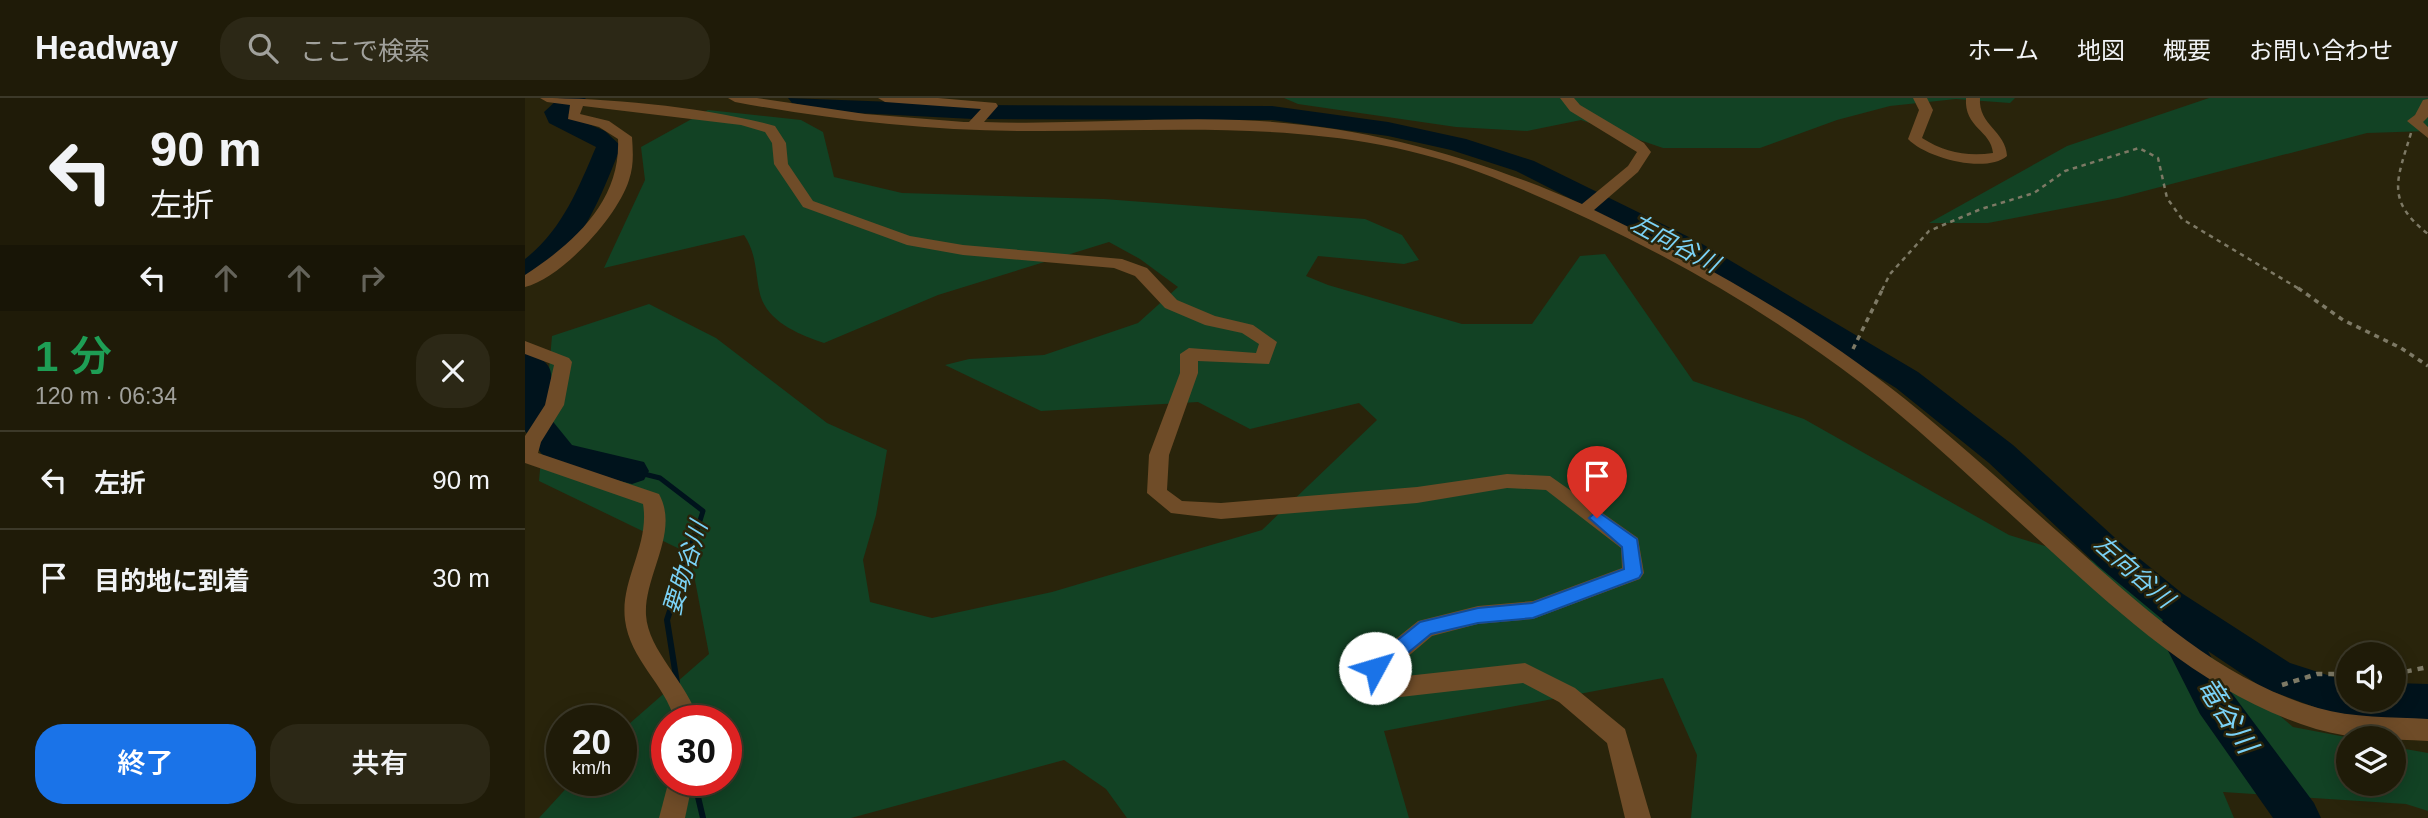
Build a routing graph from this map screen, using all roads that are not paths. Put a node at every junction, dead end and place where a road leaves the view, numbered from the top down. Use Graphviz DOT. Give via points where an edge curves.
graph roads {
  1 [pos="547,98"];
  2 [pos="735,98"];
  3 [pos="885,98"];
  4 [pos="1567,98"];
  5 [pos="1920,98"];
  6 [pos="1973,98"];
  7 [pos="581,100"];
  8 [pos="2427,100"];
  9 [pos="973,126"];
  10 [pos="2428,134"];
  11 [pos="1583,212"];
  12 [pos="525,282"];
  13 [pos="525,348"];
  14 [pos="684,705"];
  15 [pos="2428,730"];
  16 [pos="677,796"];
  17 [pos="672,818"];
  18 [pos="1638,818"];
  1 -- 7 [label="street"];
  2 -- 9 [label="street" via="813,113"];
  3 -- 9 [label="street" via="991,106"];
  4 -- 11 [label="street" via="1575,108 1644,152 1633,169"];
  5 -- 6 [label="street" via="1926,110 1915,139 1933,153 1961,159 2000,156 1997,141 1976,121"];
  7 -- 12 [label="street" via="573,116 604,124 625,137 628,152 620,187 600,220"];
  7 -- 18 [label="street" via="731,119 770,129 779,143 781,164 808,204 907,240 963,250 1116,263 1142,272 1171,304 1211,321 1247,329 1268,342 1263,360 1189,354 1189,373 1159,455 1157,493 1178,509 1221,511 1417,495 1507,481 1550,483 1630,544 1633,573 1533,610 1478,615 1426,628 1375,668 1373,679 1383,689 1525,673 1567,695 1617,737"];
  8 -- 10 [label="street" via="2421,117 2414,121"];
  9 -- 11 [label="street" via="1290,128 1431,153 1487,170"];
  11 -- 15 [label="street" via="1747,298 1846,363 1964,459 2130,609 2196,658 2255,694 2317,719"];
  13 -- 14 [label="street" via="563,362 554,405 528,443 527,457 652,499 655,525 636,593 638,632"];
  16 -- 17 [label="street"];
}
